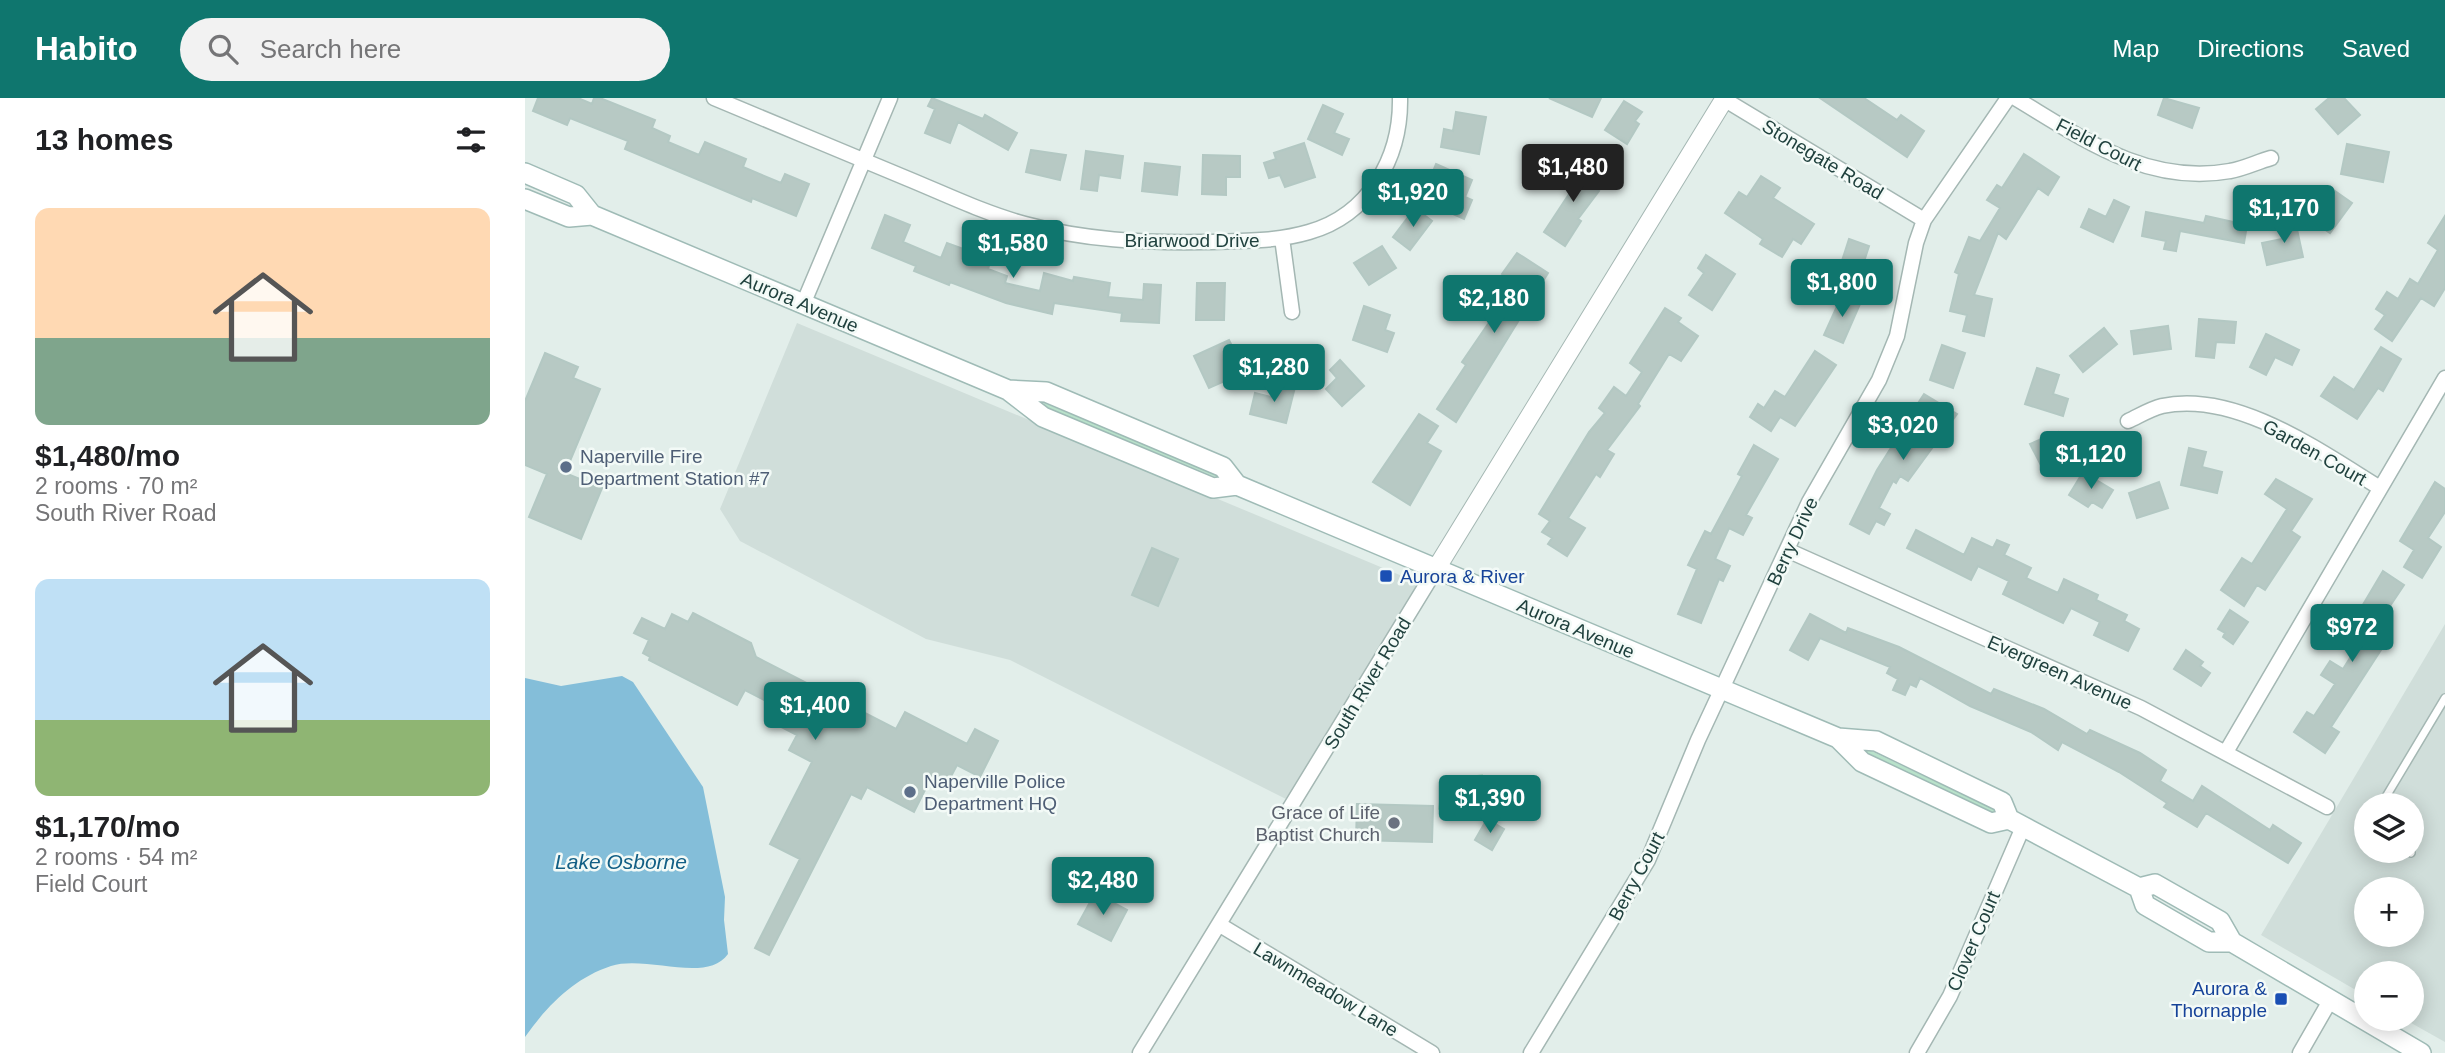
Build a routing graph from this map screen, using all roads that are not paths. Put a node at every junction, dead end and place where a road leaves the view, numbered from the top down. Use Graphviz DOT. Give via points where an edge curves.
graph roads {
  1 [pos="715,98"];
  2 [pos="890,98"];
  3 [pos="1400,98"];
  4 [pos="1724,98"];
  5 [pos="2008,98"];
  6 [pos="2015,98"];
  7 [pos="2271,158"];
  8 [pos="864,160"];
  9 [pos="525,173"];
  10 [pos="525,199"];
  11 [pos="592,215"];
  12 [pos="1924,220"];
  13 [pos="1282,238"];
  14 [pos="804,302"];
  15 [pos="1293,312"];
  16 [pos="2445,378"];
  17 [pos="2127,421"];
  18 [pos="2380,488"];
  19 [pos="1787,550"];
  20 [pos="1436,569"];
  21 [pos="1723,689"];
  22 [pos="2445,698"];
  23 [pos="2226,752"];
  24 [pos="2388,793"];
  25 [pos="2327,807"];
  26 [pos="2016,823"];
  27 [pos="1220,925"];
  28 [pos="2331,999"];
  29 [pos="1140,1053"];
  30 [pos="1432,1053"];
  31 [pos="1531,1053"];
  32 [pos="1917,1053"];
  33 [pos="2300,1053"];
  34 [pos="2421,1053"];
  1 -- 8 [label="street, Briarwood Drive"];
  2 -- 8 [label="street"];
  3 -- 13 [label="street, Briarwood Drive" via="1392,155 1368,195 1330,225"];
  4 -- 12 [label="street, Stonegate Road"];
  4 -- 20 [label="street, South River Road"];
  5 -- 12 [label="street, Berry Drive"];
  6 -- 7 [label="street, Field Court" via="2108,152 2153,170 2230,171"];
  8 -- 13 [label="street, Briarwood Drive" via="993,215 1052,231 1154,243"];
  8 -- 14 [label="street"];
  9 -- 11 [label="main road, Aurora Avenue" via="576,195"];
  10 -- 11 [label="main road, Aurora Avenue" via="569,217"];
  11 -- 14 [label="main road, Aurora Avenue"];
  12 -- 19 [label="street, Berry Drive" via="1891,356 1832,458"];
  13 -- 15 [label="street"];
  14 -- 20 [label="main road, Aurora Avenue" via="1008,390 1046,392 1223,467 1237,485"];
  16 -- 18 [label="street"];
  17 -- 18 [label="street, Garden Court" via="2183,404 2231,411 2286,432"];
  18 -- 23 [label="street"];
  19 -- 21 [label="street, Berry Drive"];
  19 -- 23 [label="street, Evergreen Avenue" via="2141,708"];
  20 -- 21 [label="main road, Aurora Avenue"];
  20 -- 27 [label="street, South River Road"];
  21 -- 26 [label="main road, Aurora Avenue" via="1838,738 1862,762 1991,823"];
  21 -- 31 [label="street, Berry Court" via="1648,860"];
  22 -- 24 [label="lane"];
  23 -- 25 [label="street, Evergreen Avenue"];
  26 -- 28 [label="main road, Aurora Avenue" via="2139,888 2155,884 2176,895 2220,922 2232,942"];
  26 -- 32 [label="street, Clover Court" via="1950,996"];
  27 -- 29 [label="street, South River Road"];
  27 -- 30 [label="street, Lawnmeadow Lane"];
  28 -- 33 [label="street"];
  28 -- 34 [label="main road, Aurora Avenue"];
}
